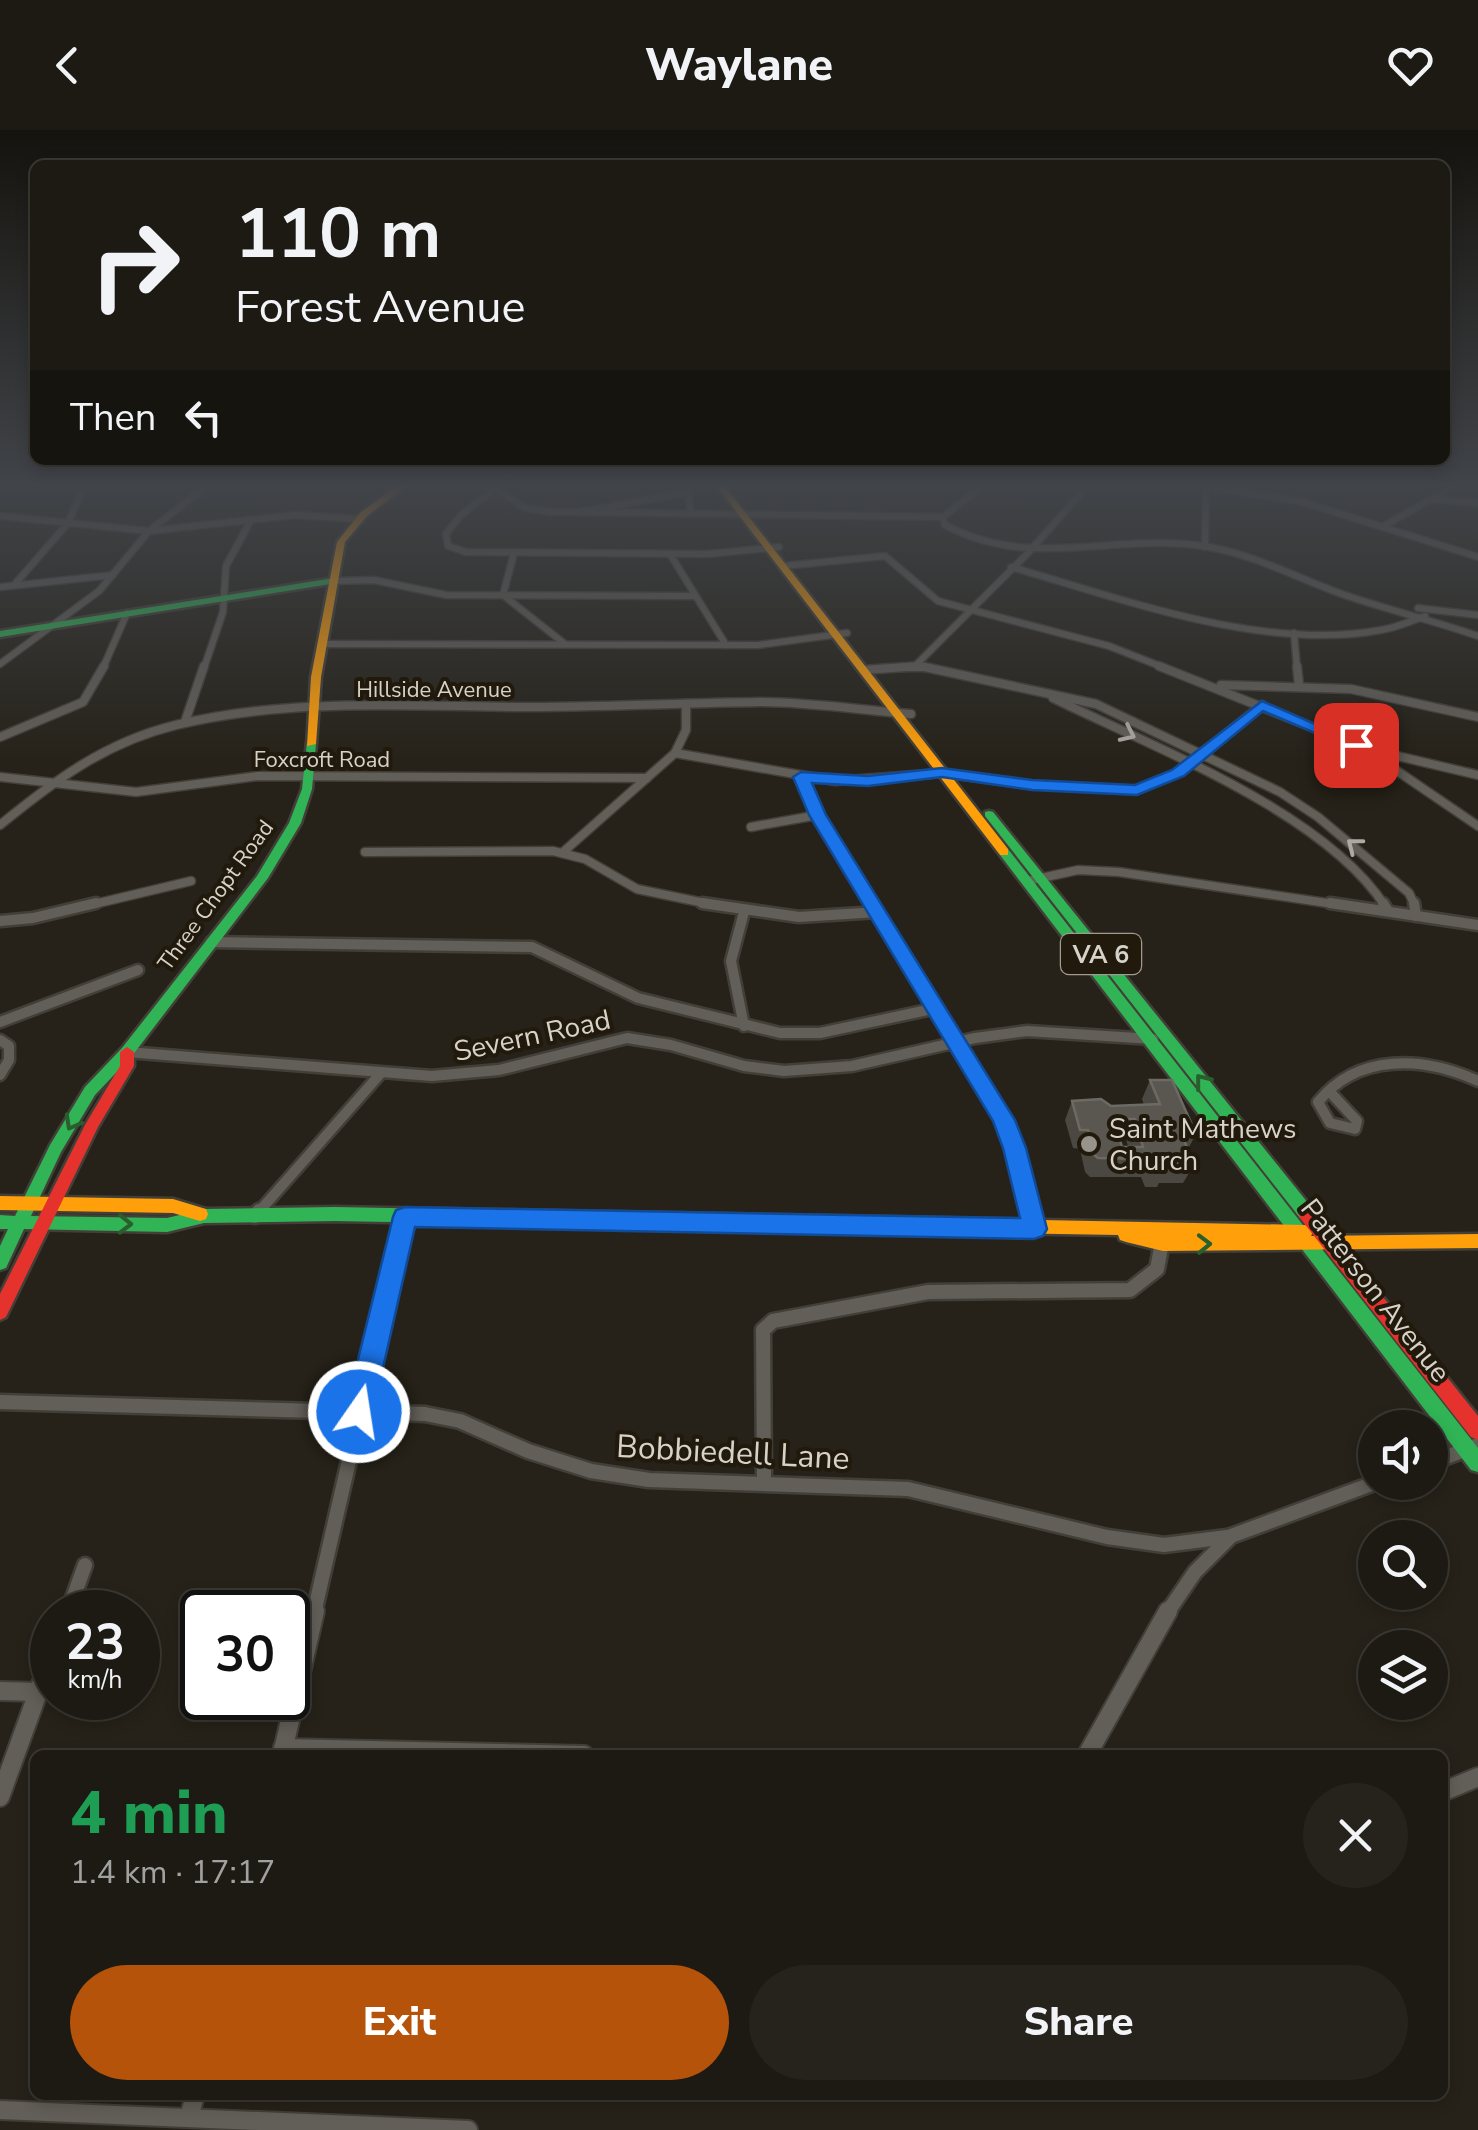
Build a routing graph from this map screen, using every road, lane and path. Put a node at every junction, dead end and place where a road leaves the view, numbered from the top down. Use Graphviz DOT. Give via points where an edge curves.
graph roads {
  1 [pos="21,577"];
  2 [pos="88,577"];
  3 [pos="111,577"];
  4 [pos="226,577"];
  5 [pos="335,577"];
  6 [pos="507,577"];
  7 [pos="683,577"];
  8 [pos="797,577"];
  9 [pos="910,577"];
  10 [pos="1001,577"];
  11 [pos="1051,577"];
  12 [pos="1300,577"];
  13 [pos="1316,577"];
  14 [pos="334,581"];
  15 [pos="15,584"];
  16 [pos="0,586"];
  17 [pos="502,595"];
  18 [pos="694,596"];
  19 [pos="226,598"];
  20 [pos="970,610"];
  21 [pos="1433,611"];
  22 [pos="127,614"];
  23 [pos="1478,615"];
  24 [pos="1424,617"];
  25 [pos="48,626"];
  26 [pos="0,634"];
  27 [pos="842,634"];
  28 [pos="1294,634"];
  29 [pos="1478,636"];
  30 [pos="322,644"];
  31 [pos="565,644"];
  32 [pos="726,645"];
  33 [pos="0,664"];
  34 [pos="916,666"];
  35 [pos="869,670"];
  36 [pos="1212,685"];
  37 [pos="1299,685"];
  38 [pos="1040,692"];
  39 [pos="1262,705"];
  40 [pos="686,706"];
  41 [pos="313,708"];
  42 [pos="904,714"];
  43 [pos="1478,717"];
  44 [pos="186,722"];
  45 [pos="0,737"];
  46 [pos="1362,747"];
  47 [pos="675,753"];
  48 [pos="1203,754"];
  49 [pos="1192,763"];
  50 [pos="951,774"];
  51 [pos="308,776"];
  52 [pos="1478,776"];
  53 [pos="801,777"];
  54 [pos="0,778"];
  55 [pos="647,778"];
  56 [pos="54,780"];
  57 [pos="818,815"];
  58 [pos="0,826"];
  59 [pos="1478,826"];
  60 [pos="751,827"];
  61 [pos="364,852"];
  62 [pos="562,853"];
  63 [pos="1034,879"];
  64 [pos="191,880"];
  65 [pos="1388,911"];
  66 [pos="744,912"];
  67 [pos="878,912"];
  68 [pos="1416,916"];
  69 [pos="0,922"];
  70 [pos="1478,925"];
  71 [pos="211,942"];
  72 [pos="138,970"];
  73 [pos="936,1008"];
  74 [pos="0,1022"];
  75 [pos="744,1026"];
  76 [pos="1149,1039"];
  77 [pos="0,1040"];
  78 [pos="1170,1041"];
  79 [pos="957,1042"];
  80 [pos="126,1052"];
  81 [pos="380,1074"];
  82 [pos="0,1075"];
  83 [pos="1478,1081"];
  84 [pos="1330,1091"];
  85 [pos="0,1203"];
  86 [pos="30,1204"];
  87 [pos="53,1204"];
  88 [pos="204,1216"];
  89 [pos="255,1216"];
  90 [pos="405,1217"];
  91 [pos="0,1222"];
  92 [pos="20,1222"];
  93 [pos="44,1222"];
  94 [pos="1034,1229"];
  95 [pos="1297,1229"];
  96 [pos="1163,1236"];
  97 [pos="1328,1240"];
  98 [pos="1478,1241"];
  99 [pos="1309,1246"];
  100 [pos="0,1263"];
  101 [pos="0,1312"];
  102 [pos="0,1402"];
  103 [pos="359,1412"];
  104 [pos="1478,1431"];
  105 [pos="1473,1447"];
  106 [pos="1448,1456"];
  107 [pos="1478,1463"];
  108 [pos="764,1483"];
  109 [pos="1358,1489"];
  110 [pos="1227,1538"];
  111 [pos="85,1565"];
  112 [pos="76,1590"];
  113 [pos="0,1691"];
  114 [pos="30,1692"];
  115 [pos="30,1714"];
  116 [pos="282,1750"];
  117 [pos="1088,1750"];
  118 [pos="1478,1777"];
  119 [pos="1448,1790"];
  120 [pos="0,1797"];
  121 [pos="194,2100"];
  122 [pos="0,2110"];
  123 [pos="189,2118"];
  124 [pos="468,2130"];
  1 -- 15 [label="street"];
  2 -- 15 [label="street"];
  3 -- 25 [label="street"];
  4 -- 19 [label="street"];
  5 -- 14 [label="main road, Three Chopt Road"];
  6 -- 17 [label="street"];
  7 -- 18 [label="street"];
  8 -- 27 [label="main road, Patterson Avenue / VA 6"];
  9 -- 20 [label="street" via="930,596"];
  10 -- 20 [label="street"];
  11 -- 28 [label="street"];
  12 -- 24 [label="street"];
  13 -- 21 [label="street"];
  14 -- 17 [label="street"];
  14 -- 19 [label="main road"];
  14 -- 30 [label="main road, Three Chopt Road"];
  15 -- 16 [label="street"];
  17 -- 18 [label="street"];
  17 -- 31 [label="street"];
  18 -- 32 [label="street"];
  19 -- 22 [label="main road"];
  19 -- 44 [label="street"];
  20 -- 34 [label="street"];
  20 -- 36 [label="street" via="1087,639"];
  21 -- 23 [label="street"];
  21 -- 24 [label="street"];
  22 -- 25 [label="main road"];
  22 -- 45 [label="street" via="83,702"];
  24 -- 28 [label="street" via="1365,636"];
  24 -- 29 [label="street"];
  25 -- 26 [label="main road"];
  25 -- 33 [label="street"];
  27 -- 32 [label="street"];
  27 -- 35 [label="main road, Patterson Avenue / VA 6"];
  28 -- 37 [label="street"];
  30 -- 31 [label="street"];
  30 -- 41 [label="main road, Three Chopt Road"];
  31 -- 32 [label="street"];
  34 -- 35 [label="street"];
  34 -- 38 [label="street"];
  35 -- 42 [label="main road, Patterson Avenue / VA 6"];
  36 -- 37 [label="street"];
  36 -- 39 [label="street"];
  37 -- 43 [label="street" via="1390,694"];
  38 -- 48 [label="street" via="1096,704"];
  38 -- 49 [label="street, one-way"];
  39 -- 46 [label="street"];
  39 -- 48 [label="street"];
  40 -- 41 [label="street, Hillside Avenue"];
  40 -- 42 [label="street, Hillside Avenue" via="762,702"];
  40 -- 47 [label="street" via="686,730"];
  41 -- 44 [label="street, Hillside Avenue"];
  41 -- 51 [label="main road, Three Chopt Road"];
  42 -- 50 [label="main road, Patterson Avenue / VA 6"];
  44 -- 56 [label="street, Hillside Avenue" via="98,752"];
  46 -- 52 [label="street"];
  46 -- 59 [label="street"];
  47 -- 53 [label="street"];
  47 -- 55 [label="street"];
  48 -- 49 [label="street"];
  68 -- 48 [label="street, one-way" via="1409,893 1318,817"];
  49 -- 50 [label="street" via="1137,790"];
  49 -- 65 [label="street" via="1290,816 1370,883"];
  50 -- 53 [label="street" via="868,781"];
  50 -- 63 [label="main road, Patterson Avenue / VA 6"];
  51 -- 55 [label="street, Foxcroft Road"];
  51 -- 56 [label="street, Foxcroft Road" via="235,777 136,792"];
  51 -- 71 [label="main road, Three Chopt Road" via="286,841"];
  53 -- 57 [label="street"];
  54 -- 56 [label="street, Foxcroft Road"];
  55 -- 62 [label="street"];
  56 -- 58 [label="street, Hillside Avenue"];
  57 -- 60 [label="street"];
  57 -- 67 [label="street"];
  61 -- 62 [label="street"];
  62 -- 66 [label="street" via="654,895"];
  63 -- 65 [label="street" via="1078,870 1119,872"];
  63 -- 76 [label="main road, Patterson Avenue / VA 6"];
  63 -- 78 [label="main road, Patterson Avenue / VA 6"];
  64 -- 69 [label="street"];
  65 -- 68 [label="street"];
  66 -- 67 [label="street"];
  66 -- 75 [label="street" via="732,962"];
  67 -- 73 [label="street"];
  68 -- 70 [label="street"];
  71 -- 75 [label="street" via="540,949 638,998"];
  71 -- 80 [label="main road, Three Chopt Road"];
  72 -- 74 [label="street"];
  73 -- 75 [label="street" via="820,1033"];
  73 -- 79 [label="street"];
  76 -- 78 [label="street, Severn Road"];
  76 -- 79 [label="street, Severn Road" via="1027,1031"];
  76 -- 95 [label="main road, Patterson Avenue / VA 6"];
  77 -- 82 [label="street" via="10,1054"];
  97 -- 78 [label="main road, Patterson Avenue / VA 6, one-way"];
  79 -- 81 [label="street, Severn Road" via="836,1069 784,1070 628,1038 477,1074"];
  79 -- 94 [label="street" via="1011,1138"];
  80 -- 81 [label="street, Severn Road"];
  80 -- 86 [label="main road, Three Chopt Road, one-way" via="89,1092"];
  80 -- 87 [label="main road, Three Chopt Road" via="126,1066"];
  81 -- 89 [label="street"];
  83 -- 84 [label="street" via="1442,1068 1382,1065 1347,1074"];
  85 -- 86 [label="main road"];
  86 -- 87 [label="main road"];
  86 -- 92 [label="main road, Three Chopt Road"];
  87 -- 88 [label="main road" via="173,1206"];
  87 -- 93 [label="main road, Three Chopt Road"];
  88 -- 89 [label="main road"];
  93 -- 88 [label="main road, one-way" via="167,1225"];
  89 -- 90 [label="main road"];
  90 -- 94 [label="main road"];
  90 -- 103 [label="street"];
  91 -- 92 [label="main road"];
  92 -- 93 [label="main road"];
  92 -- 100 [label="main road, Three Chopt Road"];
  93 -- 101 [label="main road, Three Chopt Road"];
  94 -- 96 [label="main road"];
  95 -- 96 [label="main road"];
  95 -- 97 [label="main road"];
  95 -- 99 [label="main road, Patterson Avenue / VA 6"];
  96 -- 99 [label="main road, one-way"];
  96 -- 108 [label="street" via="1156,1272 1130,1290 928,1292 780,1317 763,1330 760,1354"];
  97 -- 98 [label="main road"];
  97 -- 99 [label="main road"];
  97 -- 104 [label="main road, Patterson Avenue / VA 6"];
  99 -- 105 [label="main road, Patterson Avenue / VA 6"];
  102 -- 103 [label="street, Bobbiedell Lane"];
  103 -- 108 [label="street, Bobbiedell Lane" via="460,1421 591,1471"];
  103 -- 116 [label="street"];
  105 -- 106 [label="street"];
  105 -- 107 [label="main road, Patterson Avenue / VA 6"];
  108 -- 110 [label="street, Bobbiedell Lane" via="908,1490 1106,1537 1164,1544"];
  109 -- 110 [label="street"];
  110 -- 117 [label="street" via="1182,1592"];
  111 -- 112 [label="street"];
  113 -- 114 [label="street"];
  115 -- 120 [label="street"];
  118 -- 119 [label="street"];
  121 -- 123 [label="street"];
  122 -- 123 [label="street"];
  123 -- 124 [label="street"];
}
